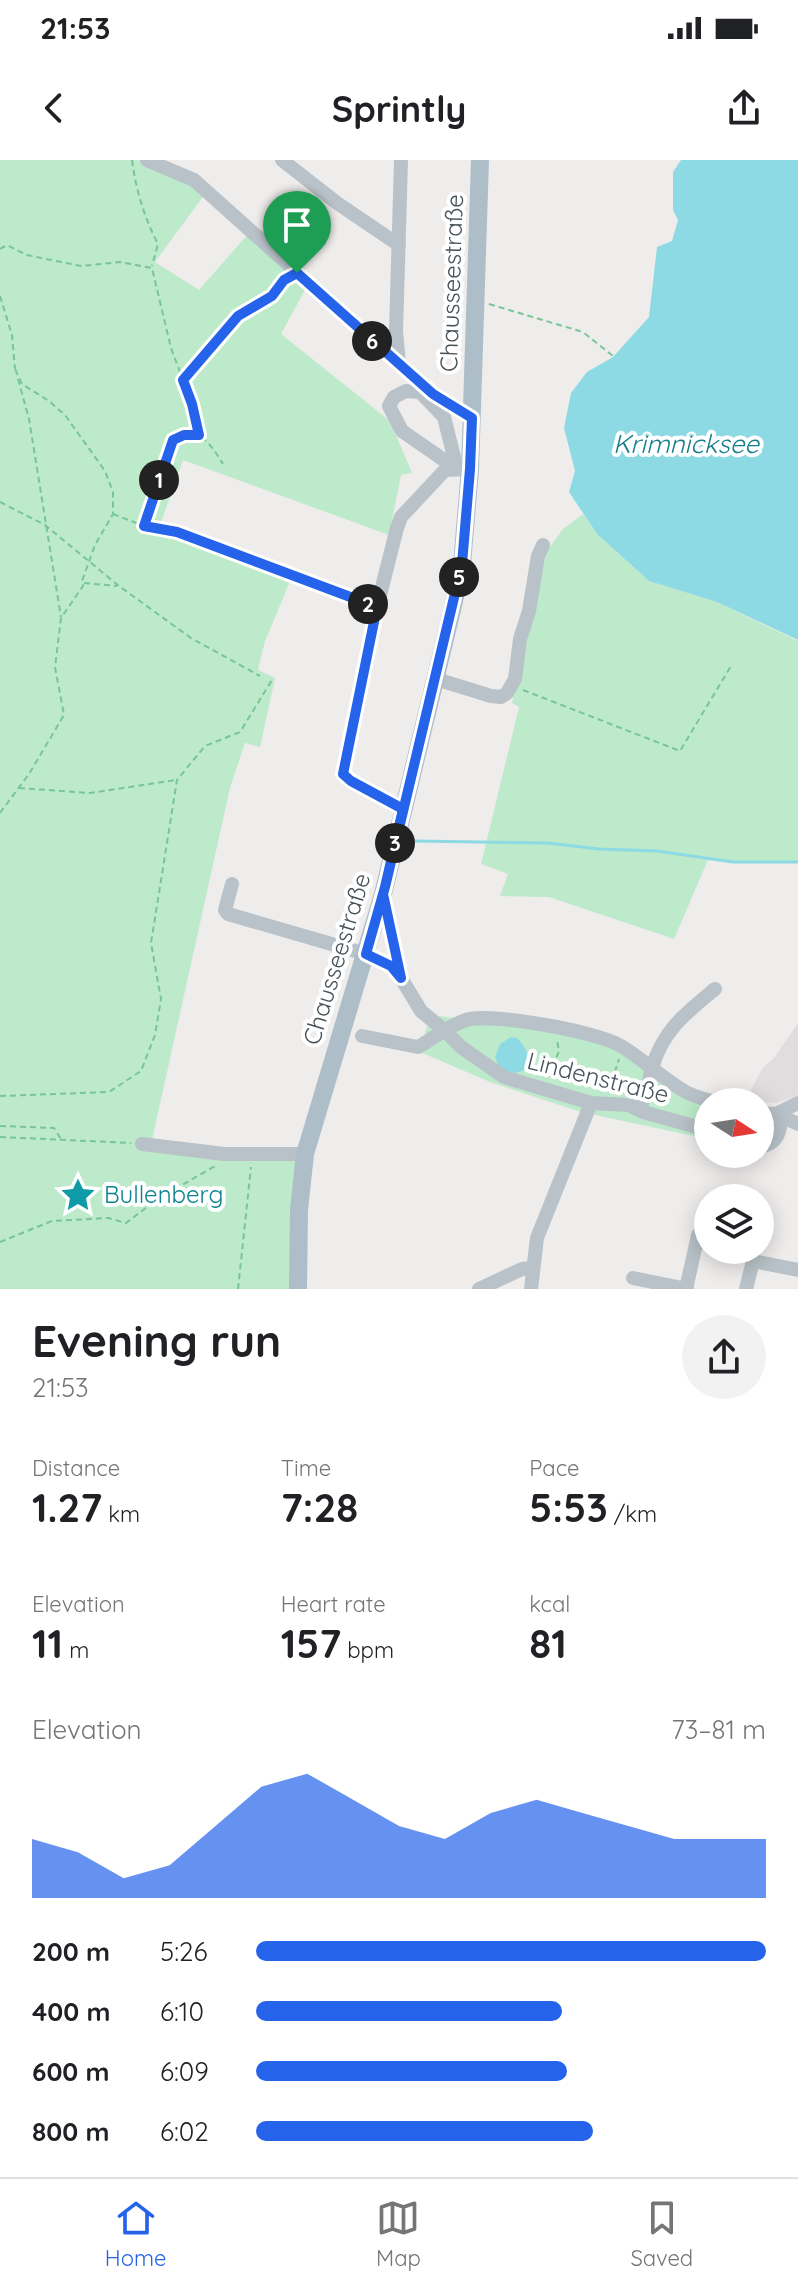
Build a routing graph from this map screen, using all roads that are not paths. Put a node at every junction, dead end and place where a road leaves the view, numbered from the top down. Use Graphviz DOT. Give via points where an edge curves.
graph roads {
  1 [pos="147,160"];
  2 [pos="282,160"];
  3 [pos="401,160"];
  4 [pos="480,160"];
  5 [pos="399,245"];
  6 [pos="399,363"];
  7 [pos="472,418"];
  8 [pos="463,469"];
  9 [pos="177,532"];
  10 [pos="543,545"];
  11 [pos="377,607"];
  12 [pos="436,679"];
  13 [pos="403,809"];
  14 [pos="232,884"];
  15 [pos="366,954"];
  16 [pos="715,989"];
  17 [pos="444,1030"];
  18 [pos="362,1036"];
  19 [pos="651,1068"];
  20 [pos="694,1095"];
  21 [pos="598,1103"];
  22 [pos="798,1103"];
  23 [pos="638,1109"];
  24 [pos="774,1115"];
  25 [pos="778,1115"];
  26 [pos="798,1124"];
  27 [pos="694,1126"];
  28 [pos="774,1141"];
  29 [pos="142,1144"];
  30 [pos="305,1154"];
  31 [pos="694,1253"];
  32 [pos="532,1268"];
  33 [pos="798,1270"];
  34 [pos="633,1278"];
  35 [pos="298,1289"];
  36 [pos="479,1289"];
  37 [pos="531,1289"];
  38 [pos="686,1289"];
  39 [pos="746,1289"];
  1 -- 6 [label="street" via="194,180"];
  2 -- 5 [label="street"];
  3 -- 5 [label="street"];
  4 -- 7 [label="main road, Chausseestraße"];
  5 -- 6 [label="street"];
  6 -- 7 [label="street" via="433,394"];
  7 -- 8 [label="main road, Chausseestraße"];
  8 -- 8 [label="street" via="444,417 420,392 394,397 389,406 402,431"];
  8 -- 11 [label="street" via="445,470 401,517"];
  8 -- 12 [label="main road, Chausseestraße" via="462,564"];
  9 -- 11 [label="street"];
  10 -- 12 [label="street" via="512,686 501,697"];
  11 -- 13 [label="street" via="343,774"];
  12 -- 13 [label="main road, Chausseestraße"];
  13 -- 15 [label="main road, Chausseestraße"];
  14 -- 15 [label="street, Lindenstraße" via="228,914"];
  15 -- 17 [label="street, Lindenstraße" via="391,966 421,1011"];
  15 -- 30 [label="main road, Chausseestraße"];
  16 -- 19 [label="street" via="679,1018"];
  17 -- 18 [label="street, Lindenstraße" via="418,1047"];
  17 -- 19 [label="street, Lindenstraße" via="466,1020 496,1017 554,1027 623,1046"];
  17 -- 21 [label="street, Lindenstraße" via="504,1077"];
  19 -- 20 [label="street, Lindenstraße"];
  19 -- 23 [label="street"];
  21 -- 23 [label="street, Lindenstraße"];
  21 -- 32 [label="street" via="537,1238"];
  22 -- 25 [label="street"];
  23 -- 27 [label="street, Lindenstraße"];
  24 -- 25 [label="street"];
  25 -- 26 [label="street"];
  25 -- 28 [label="street" via="781,1130"];
  29 -- 30 [label="street" via="235,1154"];
  30 -- 35 [label="main road, Chausseestraße"];
  31 -- 38 [label="street"];
  32 -- 36 [label="street"];
  32 -- 37 [label="street"];
  33 -- 39 [label="street" via="753,1261"];
  34 -- 38 [label="street"];
}
